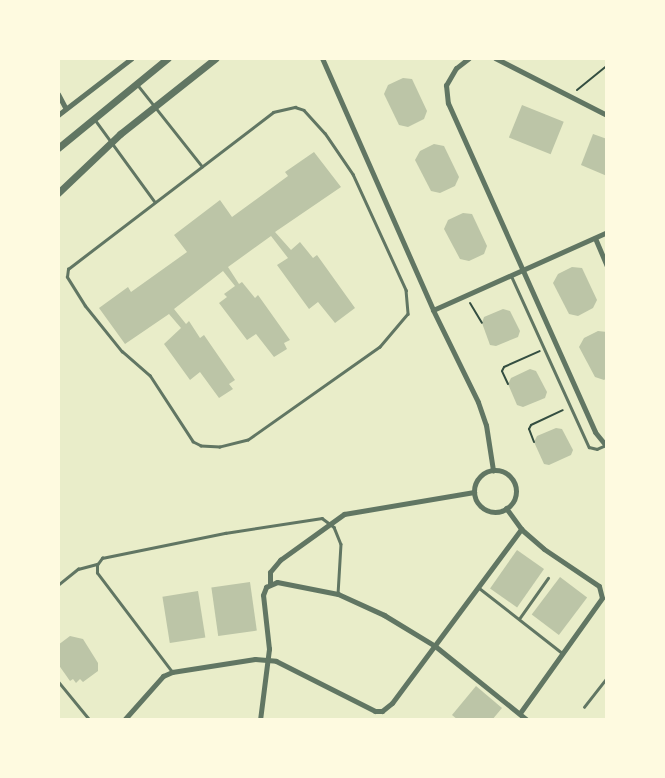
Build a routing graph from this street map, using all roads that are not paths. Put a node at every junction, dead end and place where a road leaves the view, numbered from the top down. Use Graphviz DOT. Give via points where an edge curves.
graph roads {
  1 [pos="168,58"];
  2 [pos="216,58"];
  3 [pos="323,58"];
  4 [pos="469,58"];
  5 [pos="128,59"];
  6 [pos="499,59"];
  7 [pos="137,83"];
  8 [pos="58,94"];
  9 [pos="65,107"];
  10 [pos="153,107"];
  11 [pos="58,115"];
  12 [pos="607,115"];
  13 [pos="94,118"];
  14 [pos="111,142"];
  15 [pos="58,148"];
  16 [pos="202,166"];
  17 [pos="58,193"];
  18 [pos="155,202"];
  19 [pos="607,232"];
  20 [pos="595,237"];
  21 [pos="607,266"];
  22 [pos="523,270"];
  23 [pos="511,275"];
  24 [pos="433,310"];
  25 [pos="607,446"];
  26 [pos="493,470"];
  27 [pos="474,492"];
  28 [pos="506,508"];
  29 [pos="330,523"];
  30 [pos="521,529"];
  31 [pos="97,565"];
  32 [pos="548,578"];
  33 [pos="270,584"];
  34 [pos="58,585"];
  35 [pos="478,587"];
  36 [pos="338,594"];
  37 [pos="605,595"];
  38 [pos="519,620"];
  39 [pos="435,646"];
  40 [pos="563,654"];
  41 [pos="266,660"];
  42 [pos="172,672"];
  43 [pos="607,677"];
  44 [pos="58,681"];
  45 [pos="584,706"];
  46 [pos="520,713"];
  47 [pos="90,720"];
  48 [pos="124,720"];
  49 [pos="260,720"];
  50 [pos="527,720"];
  1 -- 7 [label="street"];
  2 -- 10 [label="street"];
  3 -- 24 [label="street"];
  4 -- 22 [label="street" via="446,85 448,103"];
  5 -- 9 [label="street"];
  6 -- 12 [label="street"];
  7 -- 10 [label="lane"];
  7 -- 13 [label="street"];
  8 -- 9 [label="street"];
  9 -- 11 [label="street"];
  10 -- 14 [label="street"];
  10 -- 16 [label="lane"];
  13 -- 14 [label="lane"];
  13 -- 15 [label="street"];
  14 -- 17 [label="street"];
  14 -- 18 [label="lane"];
  16 -- 18 [label="lane"];
  16 -- 18 [label="lane" via="273,112 303,110 353,174 406,290 408,314 380,347 248,440 205,447 193,442 150,376 122,352 67,277 77,260"];
  19 -- 20 [label="street"];
  20 -- 21 [label="street"];
  20 -- 22 [label="street"];
  22 -- 23 [label="street"];
  22 -- 25 [label="street" via="595,432"];
  23 -- 24 [label="street"];
  23 -- 25 [label="lane" via="589,447"];
  24 -- 26 [label="street" via="478,402"];
  26 -- 27 [label="street" via="481,475"];
  26 -- 28 [label="street" via="506,473 515,484 515,498"];
  27 -- 28 [label="street" via="478,503 488,510"];
  27 -- 29 [label="street" via="344,514"];
  28 -- 30 [label="street"];
  29 -- 31 [label="lane" via="322,518 225,533 102,558"];
  29 -- 33 [label="street" via="280,560 270,572"];
  29 -- 36 [label="lane" via="341,550"];
  30 -- 35 [label="street"];
  30 -- 37 [label="street"];
  31 -- 34 [label="lane" via="78,569"];
  31 -- 42 [label="lane" via="97,573"];
  32 -- 38 [label="lane"];
  33 -- 36 [label="street" via="292,583"];
  33 -- 41 [label="street" via="263,595 270,649"];
  35 -- 38 [label="lane"];
  35 -- 39 [label="street"];
  36 -- 39 [label="street"];
  37 -- 40 [label="street"];
  38 -- 40 [label="lane"];
  39 -- 41 [label="street" via="392,703 379,712"];
  39 -- 46 [label="street"];
  40 -- 46 [label="street"];
  41 -- 42 [label="street"];
  41 -- 49 [label="street"];
  42 -- 48 [label="street" via="163,676"];
  43 -- 45 [label="lane"];
  44 -- 47 [label="lane"];
  46 -- 50 [label="street"];
}
